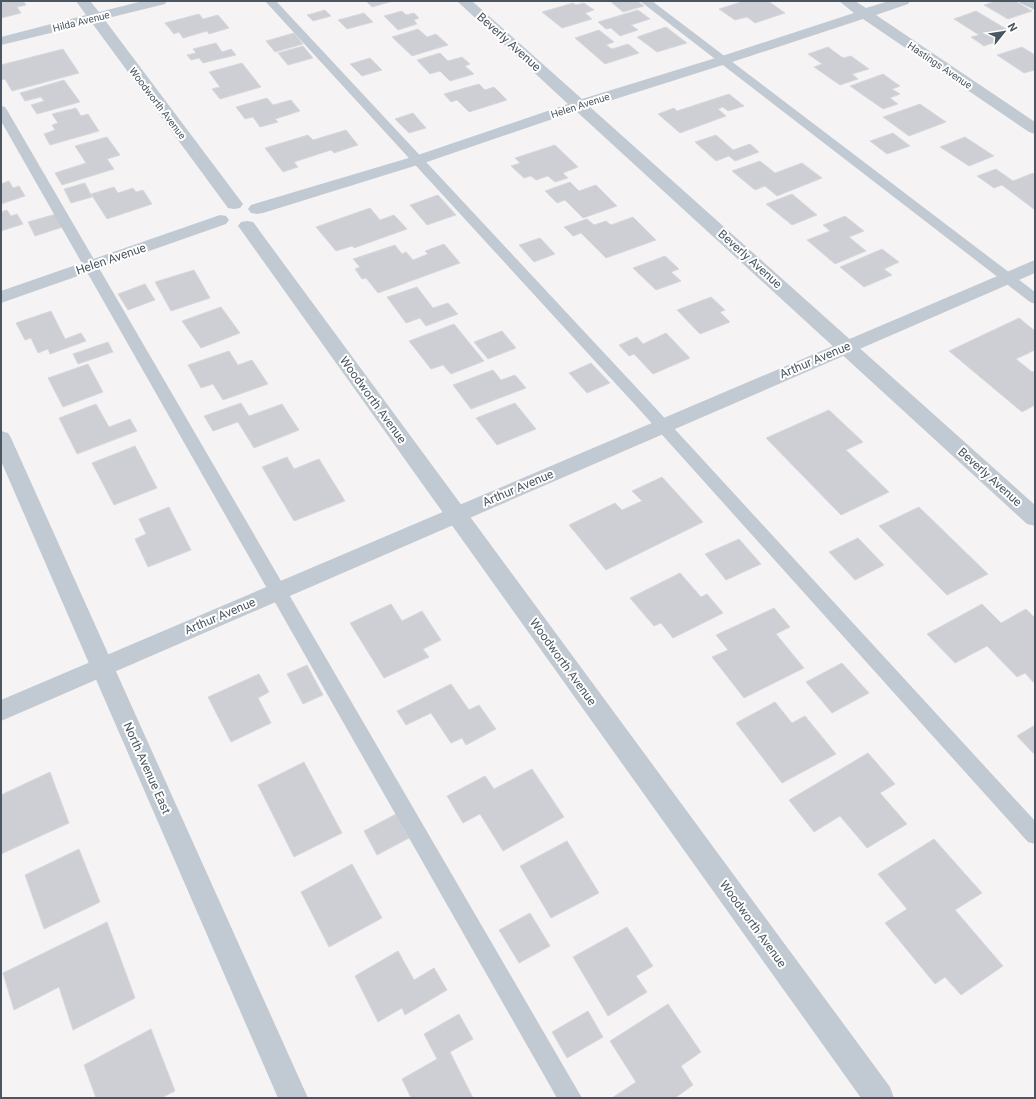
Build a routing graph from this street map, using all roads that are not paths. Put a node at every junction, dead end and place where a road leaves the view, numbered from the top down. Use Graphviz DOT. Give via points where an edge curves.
graph roads {
  1 [pos="83,1"];
  2 [pos="160,1"];
  3 [pos="270,1"];
  4 [pos="464,1"];
  5 [pos="645,1"];
  6 [pos="846,1"];
  7 [pos="904,1"];
  8 [pos="1024,1"];
  9 [pos="1035,7"];
  10 [pos="865,14"];
  11 [pos="95,18"];
  12 [pos="1,41"];
  13 [pos="724,60"];
  14 [pos="579,105"];
  15 [pos="1,110"];
  16 [pos="1035,129"];
  17 [pos="418,160"];
  18 [pos="234,204"];
  19 [pos="252,217"];
  20 [pos="220,220"];
  21 [pos="90,266"];
  22 [pos="1035,266"];
  23 [pos="1008,278"];
  24 [pos="1,297"];
  25 [pos="1035,299"];
  26 [pos="847,347"];
  27 [pos="662,426"];
  28 [pos="1,438"];
  29 [pos="456,514"];
  30 [pos="1035,518"];
  31 [pos="278,591"];
  32 [pos="102,667"];
  33 [pos="1,711"];
  34 [pos="1035,835"];
  35 [pos="293,1098"];
  36 [pos="570,1098"];
  37 [pos="879,1098"];
  1 -- 11 [label="street, Woodworth Avenue"];
  2 -- 11 [label="street, Hilda Avenue"];
  3 -- 17 [label="lane"];
  4 -- 14 [label="street, Beverly Avenue"];
  5 -- 13 [label="lane"];
  6 -- 10 [label="street, Hastings Avenue"];
  7 -- 10 [label="street, Helen Avenue"];
  8 -- 9 [label="lane"];
  10 -- 13 [label="street, Helen Avenue"];
  10 -- 16 [label="street, Hastings Avenue"];
  11 -- 12 [label="street, Hilda Avenue"];
  11 -- 18 [label="street, Woodworth Avenue"];
  13 -- 14 [label="street, Helen Avenue"];
  13 -- 23 [label="lane"];
  14 -- 17 [label="street, Helen Avenue"];
  14 -- 26 [label="street, Beverly Avenue"];
  15 -- 21 [label="lane"];
  17 -- 19 [label="street, Helen Avenue"];
  17 -- 27 [label="lane"];
  18 -- 19 [label="street" via="247,203"];
  18 -- 20 [label="street" via="220,213"];
  19 -- 20 [label="street" via="240,227 228,226"];
  19 -- 29 [label="street, Woodworth Avenue"];
  20 -- 21 [label="street, Helen Avenue"];
  21 -- 24 [label="street, Helen Avenue"];
  21 -- 31 [label="lane"];
  22 -- 23 [label="street, Arthur Avenue"];
  23 -- 25 [label="lane"];
  23 -- 26 [label="street, Arthur Avenue"];
  26 -- 27 [label="street, Arthur Avenue"];
  26 -- 30 [label="street, Beverly Avenue"];
  27 -- 29 [label="street, Arthur Avenue"];
  27 -- 34 [label="lane"];
  28 -- 32 [label="street, North Avenue East"];
  29 -- 31 [label="street, Arthur Avenue"];
  29 -- 37 [label="street, Woodworth Avenue"];
  31 -- 32 [label="street, Arthur Avenue"];
  31 -- 36 [label="lane"];
  32 -- 33 [label="street, Arthur Avenue"];
  32 -- 35 [label="street, North Avenue East"];
}
